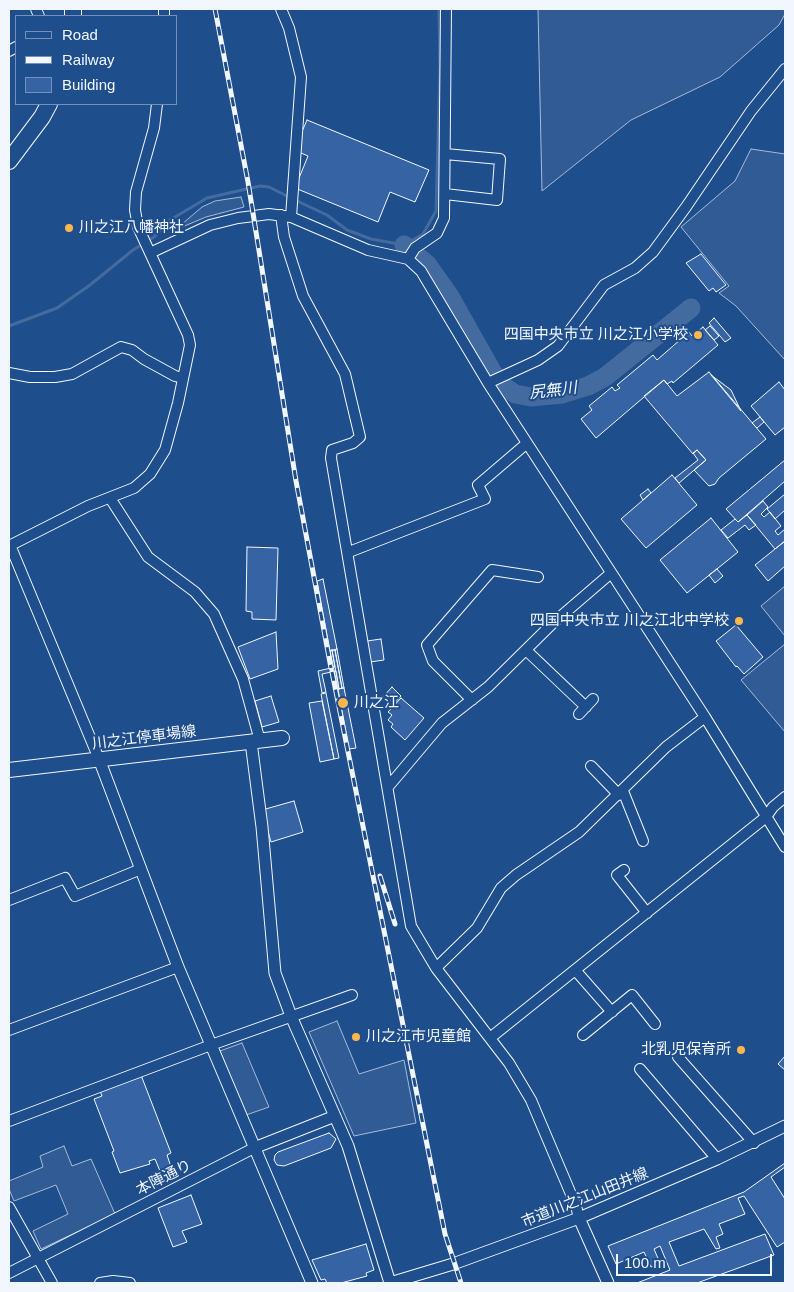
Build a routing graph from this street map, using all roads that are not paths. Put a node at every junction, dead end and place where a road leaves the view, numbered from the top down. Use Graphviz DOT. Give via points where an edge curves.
graph roads {
  1 [pos="281,9"];
  2 [pos="446,9"];
  3 [pos="785,69"];
  4 [pos="48,105"];
  5 [pos="157,105"];
  6 [pos="446,154"];
  7 [pos="9,161"];
  8 [pos="445,194"];
  9 [pos="288,213"];
  10 [pos="150,253"];
  11 [pos="408,259"];
  12 [pos="9,373"];
  13 [pos="183,378"];
  14 [pos="488,383"];
  15 [pos="526,444"];
  16 [pos="110,498"];
  17 [pos="10,543"];
  18 [pos="349,552"];
  19 [pos="610,574"];
  20 [pos="538,577"];
  21 [pos="526,650"];
  22 [pos="472,700"];
  23 [pos="586,707"];
  24 [pos="705,716"];
  25 [pos="282,738"];
  26 [pos="256,741"];
  27 [pos="99,760"];
  28 [pos="591,766"];
  29 [pos="9,770"];
  30 [pos="388,787"];
  31 [pos="621,793"];
  32 [pos="785,797"];
  33 [pos="766,817"];
  34 [pos="643,841"];
  35 [pos="785,848"];
  36 [pos="141,869"];
  37 [pos="624,870"];
  38 [pos="9,900"];
  39 [pos="647,913"];
  40 [pos="178,967"];
  41 [pos="436,968"];
  42 [pos="576,971"];
  43 [pos="352,995"];
  44 [pos="612,1012"];
  45 [pos="291,1016"];
  46 [pos="655,1024"];
  47 [pos="9,1030"];
  48 [pos="583,1035"];
  49 [pos="490,1038"];
  50 [pos="211,1045"];
  51 [pos="678,1057"];
  52 [pos="640,1069"];
  53 [pos="336,1116"];
  54 [pos="9,1121"];
  55 [pos="785,1126"];
  56 [pos="754,1143"];
  57 [pos="254,1148"];
  58 [pos="717,1159"];
  59 [pos="9,1206"];
  60 [pos="579,1218"];
  61 [pos="37,1259"];
  62 [pos="9,1273"];
  63 [pos="52,1283"];
  64 [pos="100,1283"];
  65 [pos="130,1283"];
  66 [pos="312,1283"];
  67 [pos="390,1283"];
  68 [pos="608,1283"];
  1 -- 9 [label="street" via="301,70"];
  2 -- 6 [label="street"];
  3 -- 14 [label="street" via="751,111 653,252 635,268 604,285 558,346 508,376"];
  4 -- 7 [label="highway"];
  5 -- 10 [label="street" via="154,128 136,192 135,210 138,227"];
  6 -- 8 [label="street"];
  6 -- 8 [label="street" via="500,159 497,200"];
  8 -- 11 [label="street" via="444,218 436,233 415,248"];
  9 -- 10 [label="street" via="253,215 210,225"];
  9 -- 11 [label="street" via="368,250"];
  9 -- 18 [label="street" via="284,237 303,296 345,374 360,437 332,450"];
  10 -- 13 [label="street" via="188,335 190,345"];
  11 -- 14 [label="street" via="422,271"];
  12 -- 13 [label="street" via="30,377 72,374 121,347"];
  13 -- 16 [label="street" via="159,461 134,488"];
  14 -- 15 [label="street"];
  15 -- 18 [label="street" via="478,485 484,499"];
  15 -- 19 [label="street"];
  16 -- 17 [label="street"];
  16 -- 26 [label="street" via="148,557 195,592 214,614 243,679"];
  17 -- 27 [label="street"];
  18 -- 30 [label="street"];
  19 -- 21 [label="street"];
  19 -- 24 [label="street"];
  20 -- 22 [label="street" via="492,570 426,645 433,661"];
  21 -- 22 [label="street"];
  21 -- 23 [label="street"];
  22 -- 30 [label="street" via="432,733"];
  24 -- 31 [label="street" via="666,747"];
  24 -- 33 [label="street"];
  25 -- 26 [label="main road, 川之江停車場線"];
  26 -- 27 [label="main road, 川之江停車場線"];
  26 -- 45 [label="street" via="272,954 275,973"];
  27 -- 29 [label="main road, 川之江停車場線"];
  27 -- 36 [label="street"];
  28 -- 31 [label="street"];
  30 -- 41 [label="street" via="411,926"];
  31 -- 34 [label="street"];
  31 -- 41 [label="street" via="579,832 501,888 477,928"];
  32 -- 33 [label="street"];
  33 -- 35 [label="street"];
  33 -- 39 [label="street"];
  36 -- 38 [label="street" via="75,896 65,878"];
  36 -- 40 [label="street"];
  37 -- 39 [label="street" via="617,876"];
  39 -- 42 [label="street"];
  40 -- 47 [label="street"];
  40 -- 50 [label="street"];
  41 -- 49 [label="street"];
  42 -- 44 [label="street"];
  42 -- 49 [label="street"];
  43 -- 45 [label="street"];
  44 -- 46 [label="street" via="632,996"];
  44 -- 48 [label="street"];
  45 -- 50 [label="street"];
  45 -- 53 [label="street"];
  49 -- 60 [label="street" via="531,1100"];
  50 -- 54 [label="street"];
  50 -- 57 [label="street"];
  51 -- 56 [label="street"];
  52 -- 58 [label="street"];
  53 -- 57 [label="street, 本陣通り"];
  53 -- 67 [label="street"];
  55 -- 56 [label="street, 市道川之江山田井線"];
  56 -- 58 [label="street, 市道川之江山田井線"];
  57 -- 61 [label="street, 本陣通り"];
  57 -- 66 [label="street"];
  58 -- 60 [label="street, 市道川之江山田井線"];
  59 -- 61 [label="street"];
  60 -- 67 [label="street, 市道川之江山田井線" via="453,1264"];
  60 -- 68 [label="street"];
  61 -- 62 [label="street, 本陣通り"];
  61 -- 63 [label="street"];
  64 -- 65 [label="street" via="114,1280"];
}
